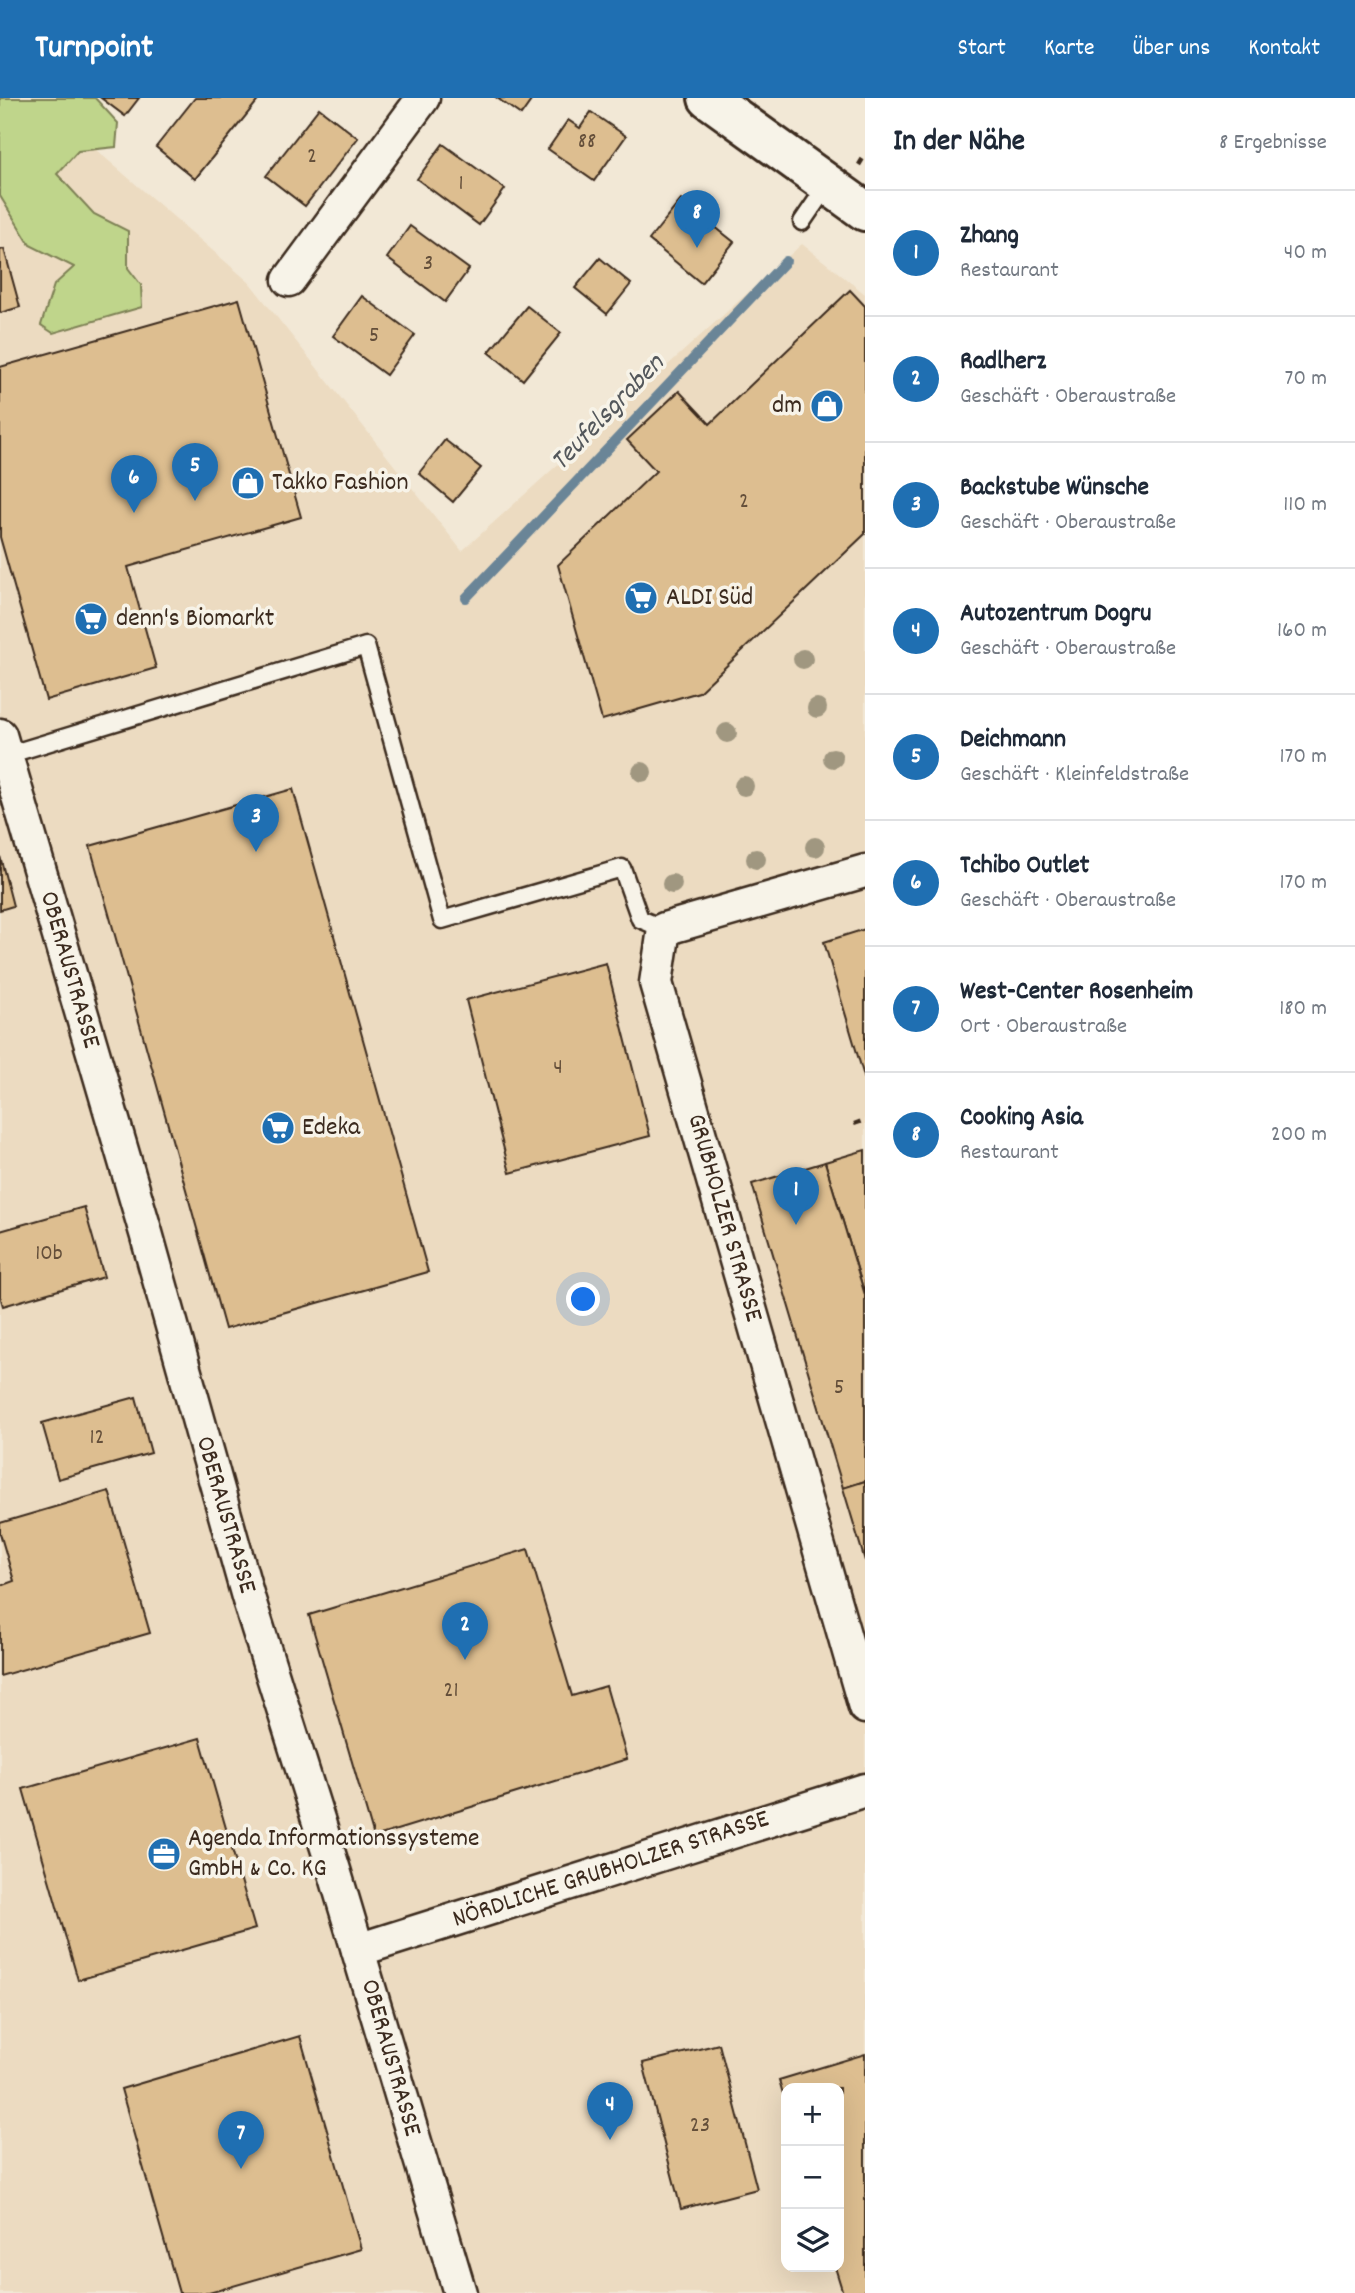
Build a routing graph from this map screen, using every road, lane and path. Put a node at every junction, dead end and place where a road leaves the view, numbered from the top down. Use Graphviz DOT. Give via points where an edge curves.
graph roads {
  1 [pos="422,98"];
  2 [pos="708,98"];
  3 [pos="829,183"];
  4 [pos="865,211"];
  5 [pos="802,222"];
  6 [pos="289,280"];
  7 [pos="3,745"];
  8 [pos="9,794"];
  9 [pos="865,871"];
  10 [pos="664,929"];
  11 [pos="865,1121"];
  12 [pos="854,1124"];
  13 [pos="865,1707"];
  14 [pos="865,1790"];
  15 [pos="358,1950"];
  16 [pos="460,2293"];
  1 -- 6 [label="street"];
  2 -- 3 [label="main road"];
  3 -- 4 [label="main road"];
  3 -- 5 [label="lane"];
  7 -- 8 [label="street, OBERAUSTRASSE"];
  7 -- 10 [label="lane" via="366,646 442,920 622,868 640,919"];
  8 -- 15 [label="street, OBERAUSTRASSE"];
  9 -- 10 [label="street"];
  10 -- 13 [label="street, GRUBHOLZER STRASSE" via="656,984"];
  11 -- 12 [label="path"];
  14 -- 15 [label="street, NÖRDLICHE GRUBHOLZER STRASSE"];
  15 -- 16 [label="street, OBERAUSTRASSE"];
}
